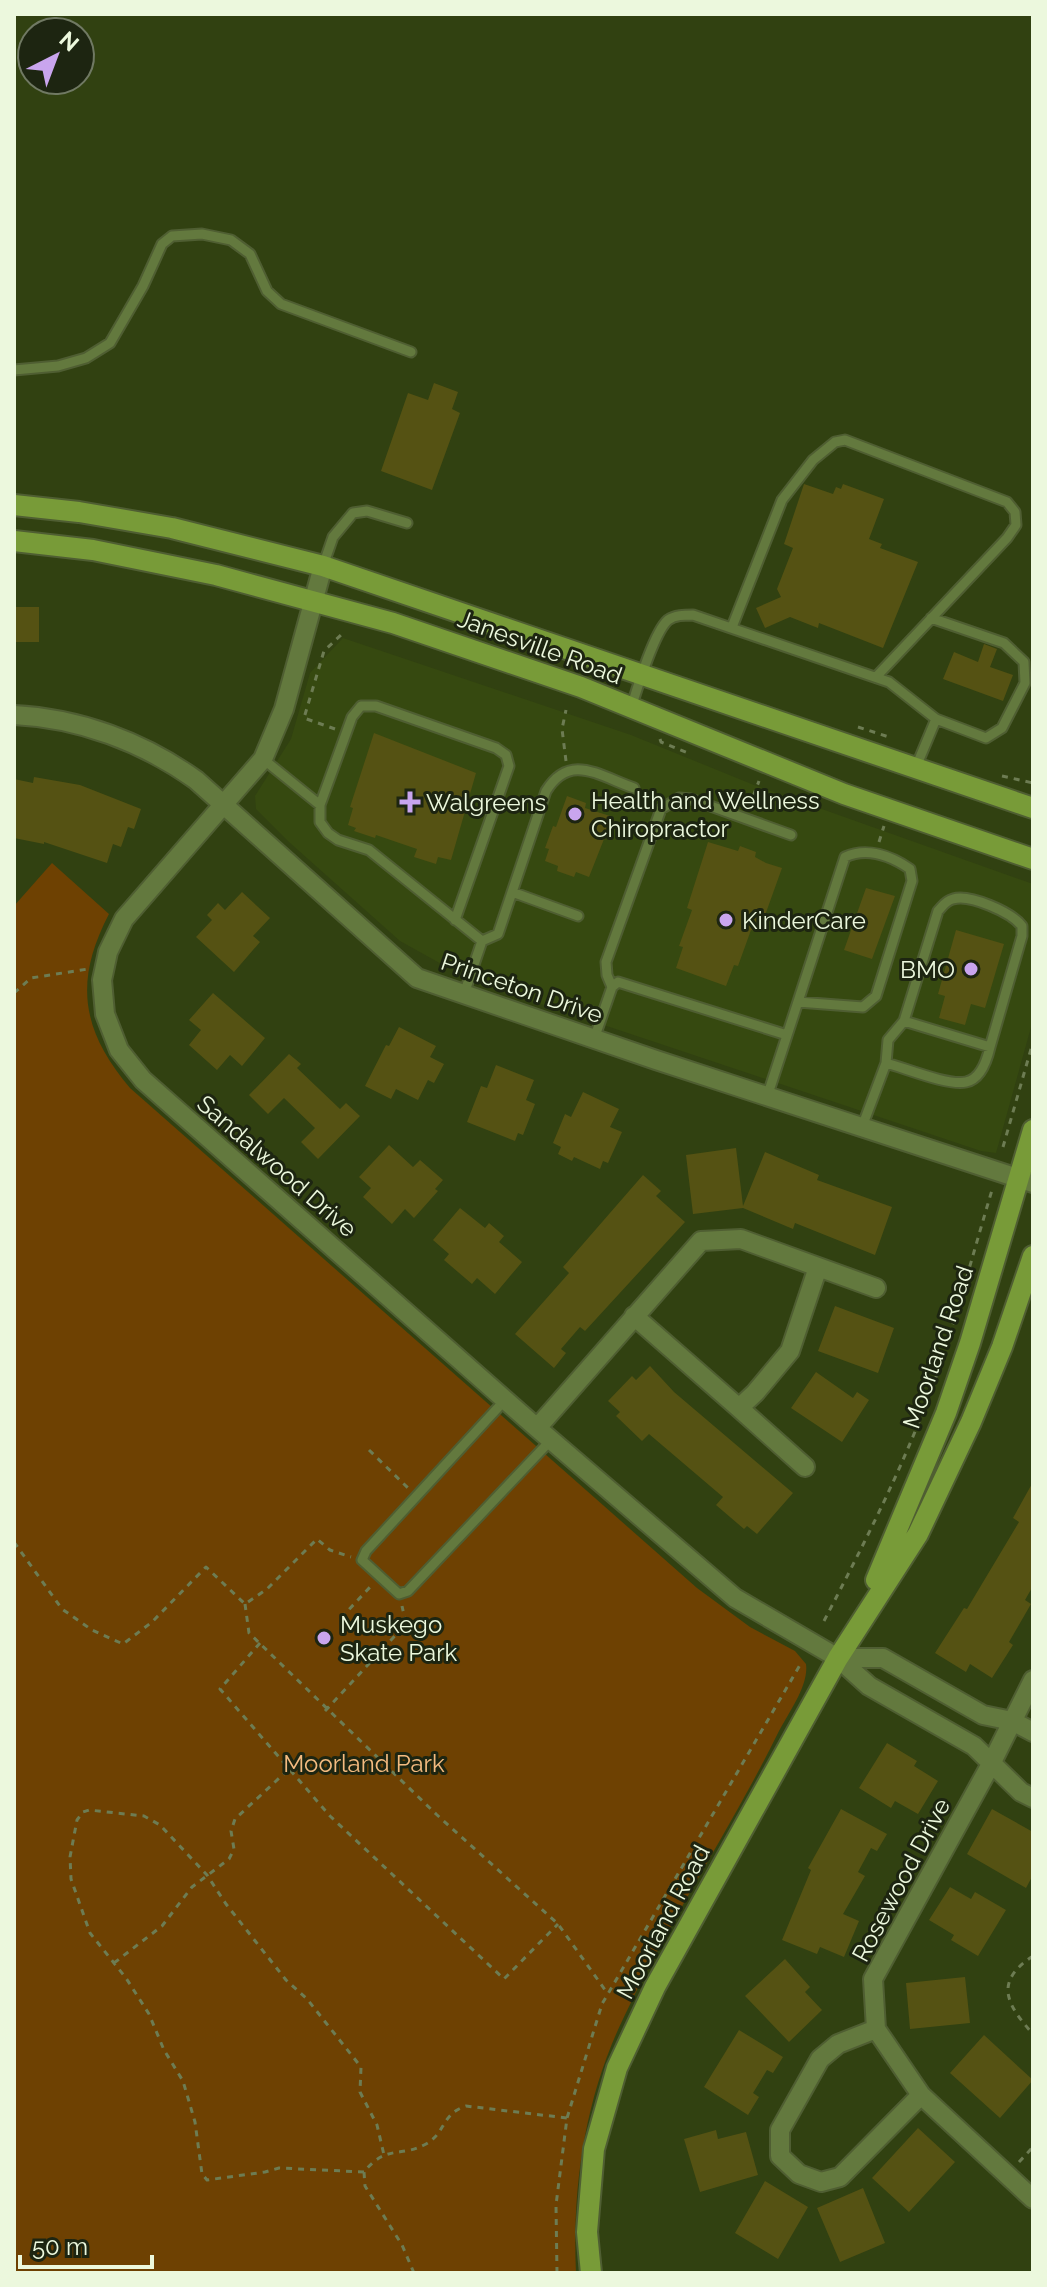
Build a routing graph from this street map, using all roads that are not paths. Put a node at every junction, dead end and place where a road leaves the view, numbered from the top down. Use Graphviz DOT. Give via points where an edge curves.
graph roads {
  1 [pos="411,352"];
  2 [pos="14,370"];
  3 [pos="14,505"];
  4 [pos="407,523"];
  5 [pos="14,541"];
  6 [pos="323,566"];
  7 [pos="314,600"];
  8 [pos="931,618"];
  9 [pos="732,627"];
  10 [pos="641,676"];
  11 [pos="876,677"];
  12 [pos="631,708"];
  13 [pos="14,715"];
  14 [pos="936,719"];
  15 [pos="263,759"];
  16 [pos="916,768"];
  17 [pos="634,788"];
  18 [pos="224,805"];
  19 [pos="320,805"];
  20 [pos="1033,808"];
  21 [pos="791,835"];
  22 [pos="1033,859"];
  23 [pos="512,892"];
  24 [pos="578,916"];
  25 [pos="455,920"];
  26 [pos="482,941"];
  27 [pos="612,987"];
  28 [pos="464,994"];
  29 [pos="798,1002"];
  30 [pos="904,1021"];
  31 [pos="787,1035"];
  32 [pos="594,1039"];
  33 [pos="990,1047"];
  34 [pos="886,1063"];
  35 [pos="767,1097"];
  36 [pos="862,1127"];
  37 [pos="1033,1130"];
  38 [pos="1027,1180"];
  39 [pos="1033,1256"];
  40 [pos="818,1267"];
  41 [pos="876,1288"];
  42 [pos="634,1316"];
  43 [pos="505,1400"];
  44 [pos="739,1408"];
  45 [pos="544,1434"];
  46 [pos="805,1467"];
  47 [pos="859,1621"];
  48 [pos="838,1658"];
  49 [pos="1033,1680"];
  50 [pos="1012,1721"];
  51 [pos="1033,1732"];
  52 [pos="991,1764"];
  53 [pos="1033,1798"];
  54 [pos="876,2029"];
  55 [pos="921,2095"];
  56 [pos="1033,2199"];
  57 [pos="591,2273"];
  1 -- 2 [label="lane" via="281,304 267,291 250,254 231,240 202,234 172,236 162,244 110,343 86,358 58,366"];
  3 -- 6 [label="main road, Janesville Road" via="172,528"];
  4 -- 6 [label="lane" via="367,511 353,513 333,537"];
  5 -- 7 [label="main road, Janesville Road" via="93,550"];
  6 -- 7 [label="street, Sandalwood Drive"];
  6 -- 10 [label="main road, Janesville Road"];
  7 -- 12 [label="main road, Janesville Road"];
  7 -- 15 [label="street, Sandalwood Drive" via="284,709"];
  8 -- 9 [label="lane" via="1007,538 1016,525 1015,512 1000,498 845,440 813,460 782,500"];
  8 -- 11 [label="lane"];
  8 -- 14 [label="lane" via="1004,643 1024,662 1025,683 1002,728 986,738"];
  9 -- 10 [label="lane" via="693,615 668,621"];
  9 -- 11 [label="lane"];
  10 -- 12 [label="lane"];
  10 -- 16 [label="main road, Janesville Road"];
  11 -- 14 [label="lane"];
  12 -- 22 [label="main road, Janesville Road" via="844,794"];
  13 -- 18 [label="street, Princeton Drive" via="55,720 124,740 176,766"];
  14 -- 16 [label="lane"];
  15 -- 18 [label="street, Sandalwood Drive"];
  15 -- 19 [label="lane"];
  16 -- 20 [label="main road, Janesville Road"];
  17 -- 23 [label="lane" via="580,769 567,769 554,778"];
  18 -- 28 [label="street, Princeton Drive" via="417,978"];
  18 -- 43 [label="street, Sandalwood Drive" via="124,919 108,952 102,980 105,1014 119,1050 143,1080"];
  19 -- 25 [label="lane" via="320,822 328,833 369,850"];
  19 -- 25 [label="lane" via="352,717 361,706 376,706 506,755 509,766"];
  21 -- 27 [label="lane" via="691,799 679,798 661,809 606,962"];
  23 -- 24 [label="lane"];
  23 -- 26 [label="lane" via="498,934"];
  25 -- 26 [label="lane"];
  26 -- 28 [label="lane"];
  27 -- 31 [label="lane" via="618,982 631,985"];
  27 -- 32 [label="lane"];
  28 -- 32 [label="street, Princeton Drive"];
  29 -- 29 [label="lane" via="845,857 868,852 910,869 912,881 876,996 863,1007"];
  29 -- 31 [label="lane"];
  30 -- 33 [label="lane"];
  30 -- 33 [label="lane" via="938,911 955,898 978,903 1007,912 1022,926"];
  30 -- 34 [label="lane" via="888,1040"];
  31 -- 35 [label="lane"];
  32 -- 35 [label="street, Princeton Drive"];
  33 -- 34 [label="lane" via="979,1074 969,1082"];
  34 -- 36 [label="lane"];
  35 -- 36 [label="street, Princeton Drive"];
  36 -- 38 [label="street, Princeton Drive"];
  37 -- 38 [label="main road, Moorland Road"];
  38 -- 47 [label="main road, Moorland Road" via="946,1413"];
  39 -- 47 [label="main road, Moorland Road" via="965,1436 918,1534"];
  40 -- 41 [label="street"];
  40 -- 42 [label="street" via="741,1239 701,1241"];
  40 -- 44 [label="street" via="790,1351"];
  42 -- 44 [label="street"];
  42 -- 45 [label="street"];
  43 -- 45 [label="street, Sandalwood Drive"];
  43 -- 45 [label="lane" via="366,1551 362,1560 399,1594 408,1591"];
  44 -- 46 [label="street"];
  45 -- 48 [label="street, Sandalwood Drive" via="735,1598"];
  47 -- 48 [label="main road, Moorland Road"];
  48 -- 50 [label="street" via="883,1658 983,1715"];
  48 -- 52 [label="street, Sandalwood Drive" via="869,1686 974,1746"];
  48 -- 57 [label="main road, Moorland Road" via="655,1987 617,2068 594,2149 587,2232"];
  49 -- 50 [label="street, Rosewood Drive"];
  50 -- 51 [label="street"];
  50 -- 52 [label="street, Rosewood Drive"];
  52 -- 53 [label="street, Sandalwood Drive"];
  52 -- 54 [label="street, Rosewood Drive" via="873,1979"];
  54 -- 55 [label="street"];
  54 -- 55 [label="street" via="838,2044 820,2059 780,2130 780,2156 799,2174 821,2182 840,2177"];
  55 -- 56 [label="street"];
}
